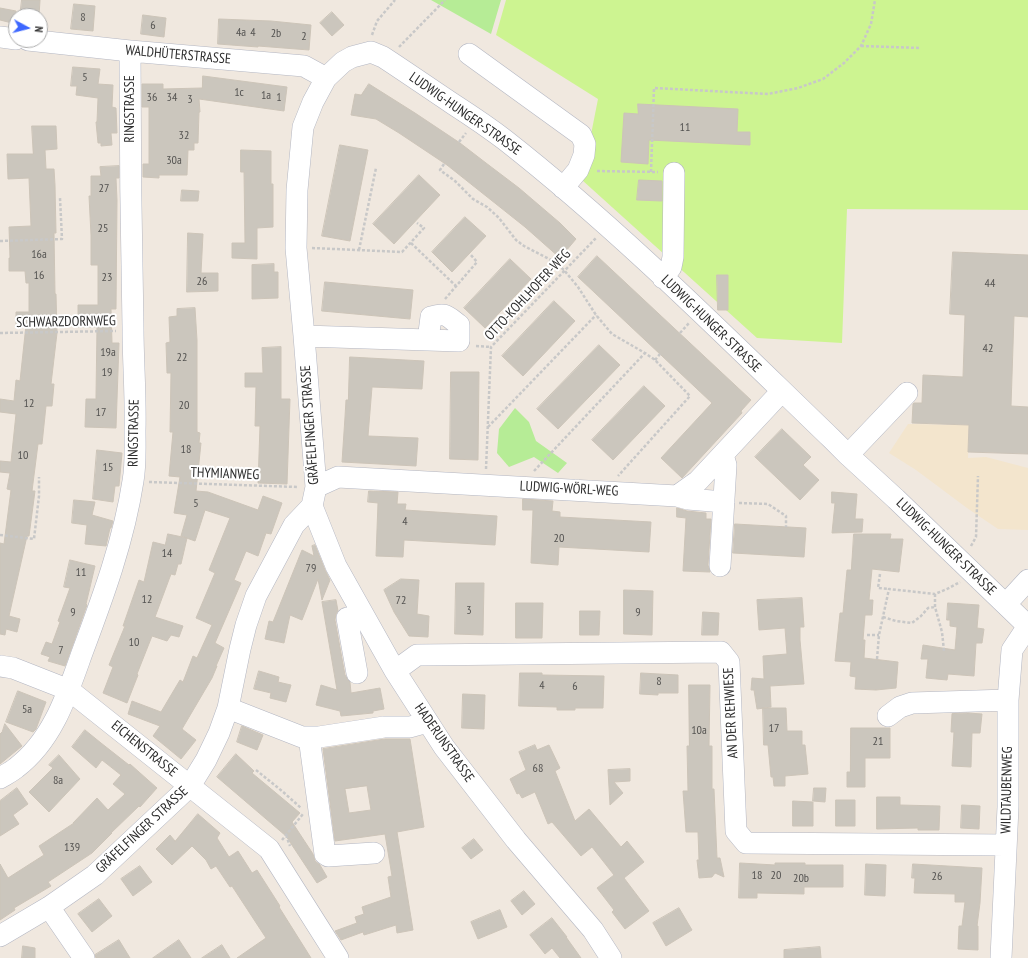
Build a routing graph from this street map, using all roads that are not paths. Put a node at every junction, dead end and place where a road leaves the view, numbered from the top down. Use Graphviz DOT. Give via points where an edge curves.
graph roads {
  1 [pos="48,42"];
  2 [pos="130,51"];
  3 [pos="370,52"];
  4 [pos="469,54"];
  5 [pos="326,78"];
  6 [pos="674,173"];
  7 [pos="563,188"];
  8 [pos="663,278"];
  9 [pos="304,336"];
  10 [pos="428,340"];
  11 [pos="782,391"];
  12 [pos="907,393"];
  13 [pos="723,455"];
  14 [pos="848,456"];
  15 [pos="678,496"];
  16 [pos="314,497"];
  17 [pos="724,502"];
  18 [pos="720,566"];
  19 [pos="1028,580"];
  20 [pos="1006,604"];
  21 [pos="347,618"];
  22 [pos="1028,626"];
  23 [pos="372,630"];
  24 [pos="351,639"];
  25 [pos="0,666"];
  26 [pos="395,671"];
  27 [pos="357,673"];
  28 [pos="69,690"];
  29 [pos="1008,700"];
  30 [pos="228,708"];
  31 [pos="888,716"];
  32 [pos="428,722"];
  33 [pos="309,737"];
  34 [pos="0,778"];
  35 [pos="190,786"];
  36 [pos="1006,845"];
  37 [pos="374,853"];
  38 [pos="49,906"];
  39 [pos="0,936"];
  40 [pos="84,958"];
  41 [pos="338,958"];
  42 [pos="611,958"];
  43 [pos="1001,958"];
  1 -- 2 [label="street, WALDHÜTERSTRASSE"];
  2 -- 5 [label="street, WALDHÜTERSTRASSE" via="304,66"];
  2 -- 28 [label="street, RINGSTRASSE" via="135,462 124,527 107,586"];
  3 -- 5 [label="street, GRÄFELFINGER STRASSE" via="343,62"];
  3 -- 7 [label="street, LUDWIG-HUNGER-STRASSE" via="382,57 503,138"];
  4 -- 7 [label="street" via="581,135 585,144 584,155 578,170"];
  5 -- 9 [label="street, GRÄFELFINGER STRASSE" via="303,128 297,190 296,248"];
  6 -- 8 [label="street" via="673,257 671,267"];
  7 -- 8 [label="street, LUDWIG-HUNGER-STRASSE"];
  8 -- 11 [label="street, LUDWIG-HUNGER-STRASSE"];
  9 -- 10 [label="street"];
  9 -- 16 [label="street, GRÄFELFINGER STRASSE"];
  10 -- 10 [label="street" via="459,341 459,325 446,315 440,314 432,318"];
  11 -- 13 [label="street"];
  11 -- 14 [label="street, LUDWIG-HUNGER-STRASSE"];
  12 -- 14 [label="street"];
  13 -- 15 [label="street" via="698,482"];
  13 -- 17 [label="street" via="726,465"];
  14 -- 20 [label="street, LUDWIG-HUNGER-STRASSE"];
  15 -- 16 [label="street, LUDWIG-WÖRL-WEG" via="338,477"];
  15 -- 17 [label="street, LUDWIG-WÖRL-WEG"];
  16 -- 23 [label="street, HADERUNSTRASSE" via="336,566"];
  16 -- 30 [label="street, GRÄFELFINGER STRASSE" via="294,525 256,596 246,625"];
  17 -- 18 [label="street"];
  19 -- 20 [label="street"];
  20 -- 22 [label="street, LUDWIG-HUNGER-STRASSE"];
  21 -- 24 [label="street"];
  22 -- 29 [label="street, WILDTAUBENWEG" via="1012,650"];
  23 -- 24 [label="street"];
  23 -- 26 [label="street, HADERUNSTRASSE"];
  24 -- 27 [label="street"];
  25 -- 28 [label="street, EICHENSTRASSE" via="13,668"];
  26 -- 32 [label="street, HADERUNSTRASSE"];
  26 -- 36 [label="street, AN DER REHWIESE" via="417,655 721,652 730,662 736,831 746,843"];
  28 -- 34 [label="street, RINGSTRASSE" via="42,742 28,758"];
  28 -- 35 [label="street, EICHENSTRASSE"];
  29 -- 31 [label="street" via="912,703 900,707"];
  29 -- 36 [label="street, WILDTAUBENWEG"];
  30 -- 33 [label="street" via="302,737"];
  30 -- 35 [label="street, GRÄFELFINGER STRASSE" via="219,733"];
  32 -- 33 [label="street" via="410,727 384,727"];
  32 -- 42 [label="street, HADERUNSTRASSE" via="444,747 516,840 593,930"];
  33 -- 37 [label="street" via="325,854 328,856"];
  35 -- 38 [label="street, GRÄFELFINGER STRASSE" via="95,875"];
  35 -- 41 [label="street, EICHENSTRASSE" via="269,849"];
  36 -- 43 [label="street, WILDTAUBENWEG"];
  38 -- 39 [label="street, GRÄFELFINGER STRASSE"];
  38 -- 40 [label="street"];
}
